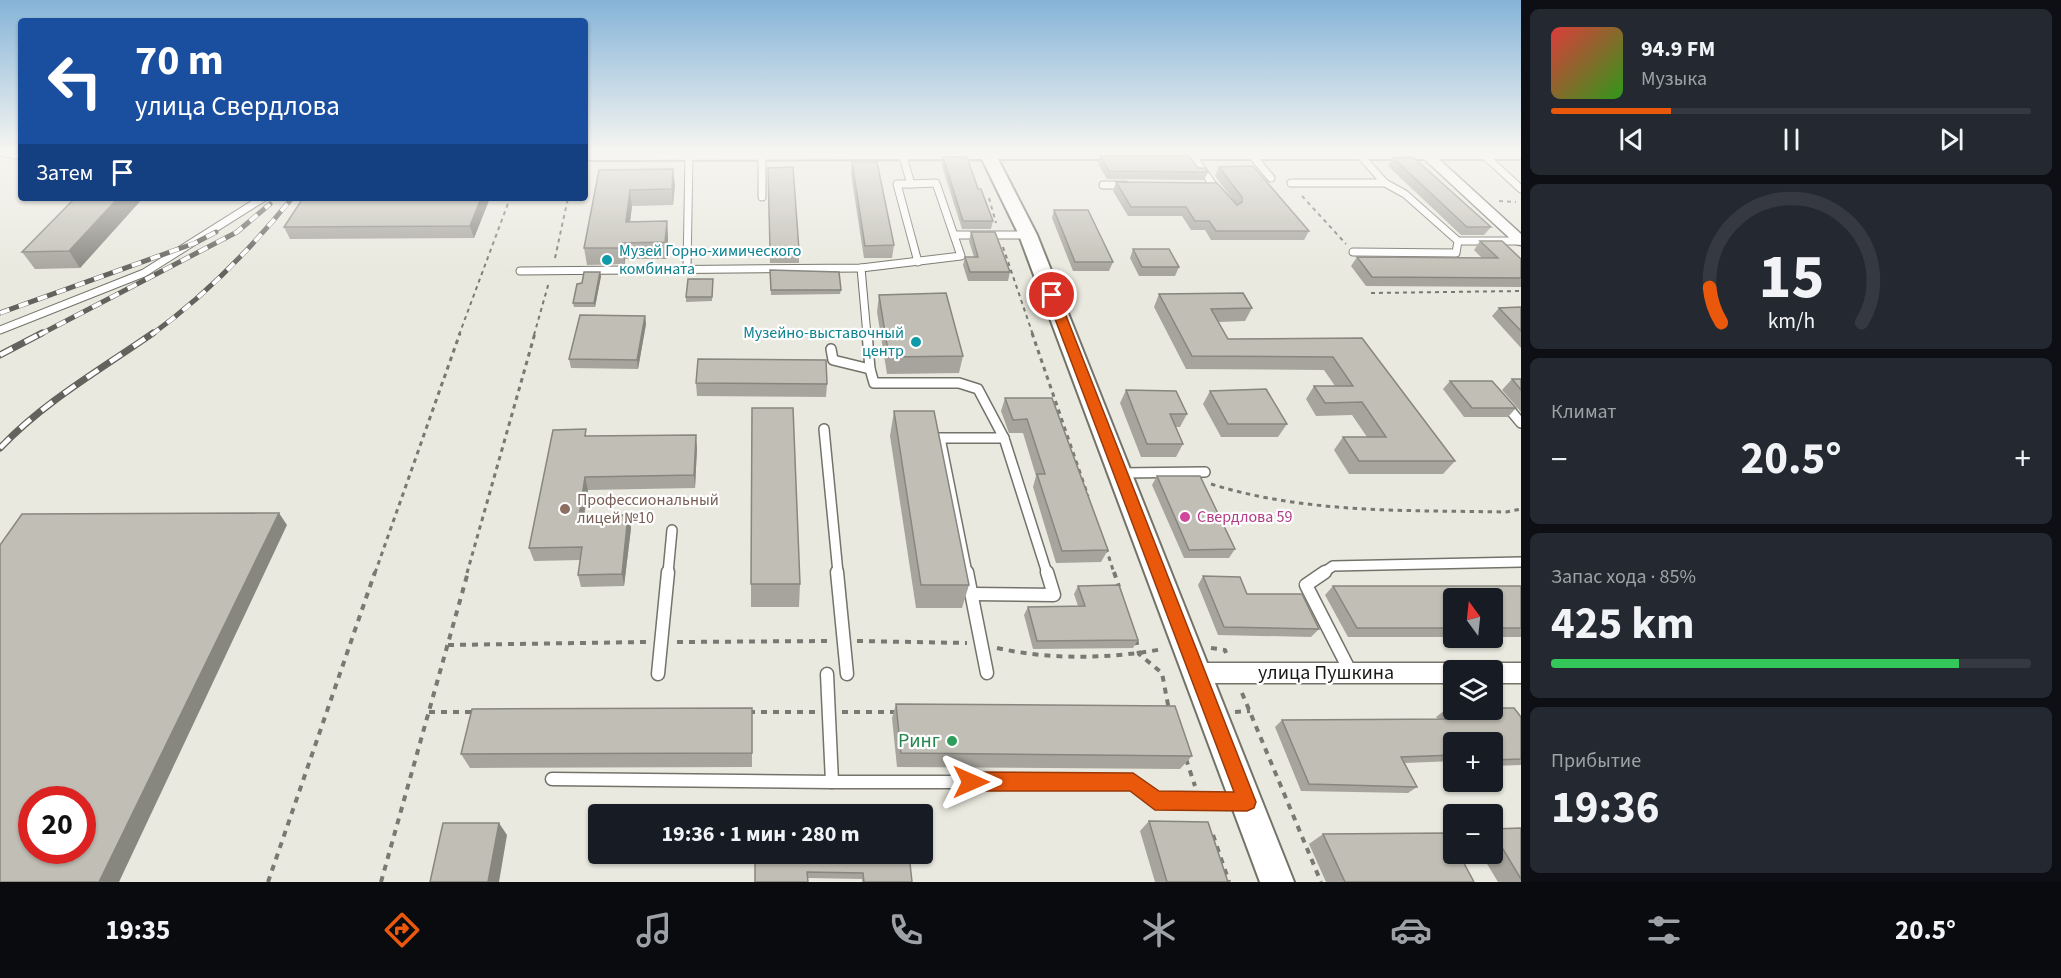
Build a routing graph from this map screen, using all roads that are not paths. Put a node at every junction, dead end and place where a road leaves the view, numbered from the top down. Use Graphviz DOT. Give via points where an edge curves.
graph roads {
  1 [pos="688,191"];
  2 [pos="762,191"];
  3 [pos="899,191"];
  4 [pos="939,191"];
  5 [pos="1007,191"];
  6 [pos="1217,191"];
  7 [pos="1400,191"];
  8 [pos="1467,191"];
  9 [pos="762,197"];
  10 [pos="259,201"];
  11 [pos="1226,202"];
  12 [pos="1029,234"];
  13 [pos="954,235"];
  14 [pos="1458,241"];
  15 [pos="1521,241"];
  16 [pos="1353,252"];
  17 [pos="918,262"];
  18 [pos="861,268"];
  19 [pos="687,269"];
  20 [pos="520,271"];
  21 [pos="0,330"];
  22 [pos="831,349"];
  23 [pos="870,369"];
  24 [pos="1501,399"];
  25 [pos="1521,423"];
  26 [pos="824,429"];
  27 [pos="1004,438"];
  28 [pos="1205,472"];
  29 [pos="1121,473"];
  30 [pos="672,530"];
  31 [pos="1521,562"];
  32 [pos="972,594"];
  33 [pos="987,673"];
  34 [pos="1198,673"];
  35 [pos="1351,673"];
  36 [pos="1443,673"];
  37 [pos="1503,673"];
  38 [pos="1521,673"];
  39 [pos="658,674"];
  40 [pos="827,674"];
  41 [pos="848,674"];
  42 [pos="552,779"];
  43 [pos="832,782"];
  44 [pos="1247,802"];
  45 [pos="1277,882"];
  1 -- 19 [label="lane"];
  2 -- 9 [label="lane"];
  3 -- 17 [label="lane"];
  4 -- 13 [label="lane"];
  5 -- 12 [label="street"];
  6 -- 11 [label="lane"];
  7 -- 14 [label="lane"];
  8 -- 15 [label="street"];
  10 -- 21 [label="lane" via="144,273"];
  12 -- 13 [label="lane"];
  12 -- 29 [label="street"];
  13 -- 17 [label="lane" via="961,256"];
  14 -- 15 [label="lane"];
  14 -- 16 [label="lane" via="1456,253"];
  17 -- 18 [label="lane"];
  18 -- 19 [label="lane"];
  18 -- 23 [label="lane"];
  19 -- 20 [label="lane"];
  22 -- 23 [label="lane" via="832,360"];
  23 -- 27 [label="lane" via="874,383 959,383 978,389"];
  24 -- 25 [label="lane"];
  26 -- 41 [label="lane"];
  27 -- 32 [label="lane" via="940,438"];
  27 -- 32 [label="lane" via="1054,595"];
  28 -- 29 [label="lane"];
  29 -- 34 [label="street"];
  30 -- 39 [label="lane"];
  31 -- 35 [label="lane" via="1333,566 1306,585"];
  32 -- 33 [label="lane"];
  34 -- 35 [label="street, улица Пушкина"];
  34 -- 44 [label="street"];
  35 -- 36 [label="street, улица Пушкина"];
  37 -- 38 [label="street"];
  40 -- 43 [label="lane"];
  42 -- 43 [label="lane"];
  43 -- 44 [label="lane" via="1133,782 1155,800"];
  44 -- 45 [label="street"];
}
